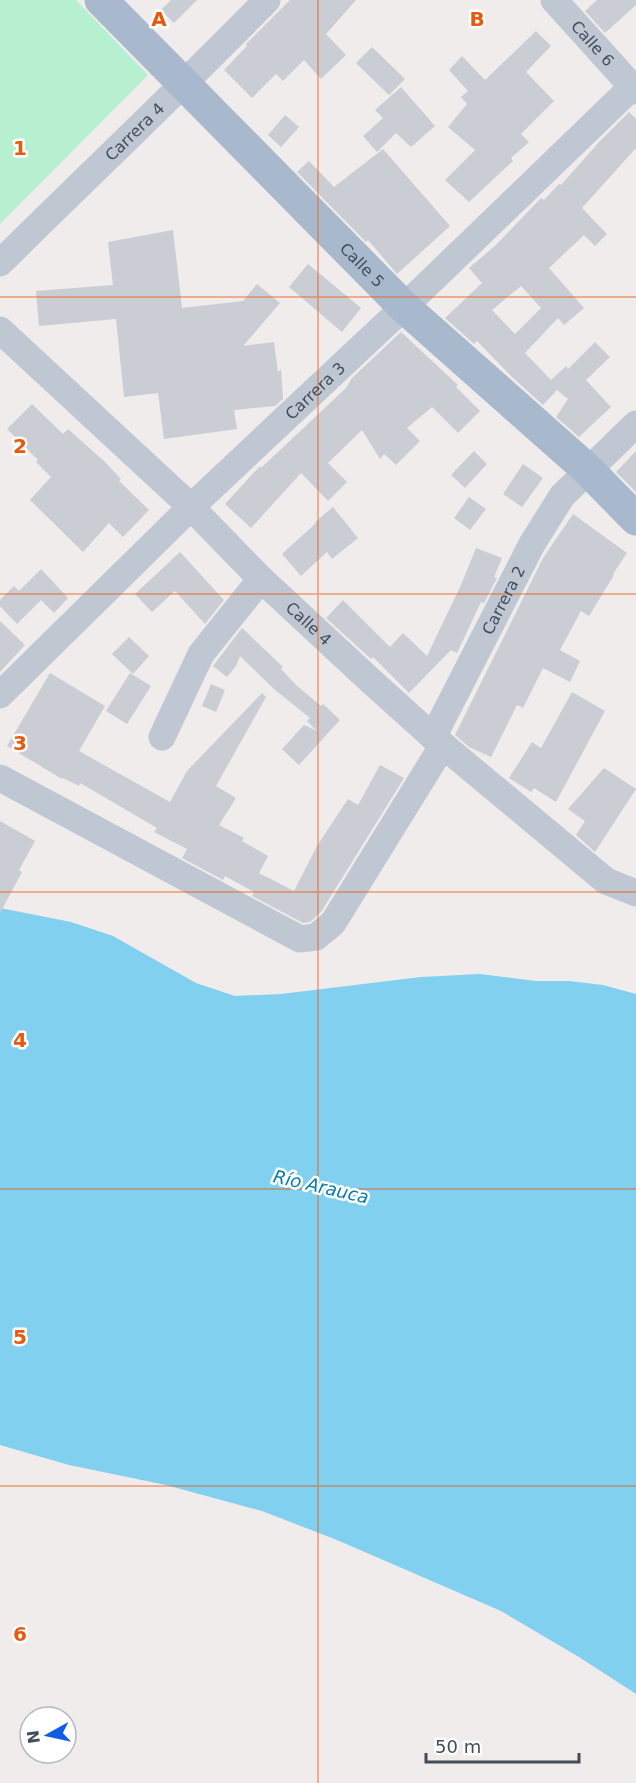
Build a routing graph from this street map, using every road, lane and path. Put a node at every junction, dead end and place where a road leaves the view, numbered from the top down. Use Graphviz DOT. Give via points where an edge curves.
graph roads {
  1 [pos="101,0"];
  2 [pos="267,0"];
  3 [pos="557,1"];
  4 [pos="184,85"];
  5 [pos="634,89"];
  6 [pos="0,263"];
  7 [pos="404,307"];
  8 [pos="0,330"];
  9 [pos="636,424"];
  10 [pos="588,470"];
  11 [pos="191,507"];
  12 [pos="636,519"];
  13 [pos="261,579"];
  14 [pos="0,695"];
  15 [pos="162,737"];
  16 [pos="438,741"];
  17 [pos="0,778"];
  18 [pos="636,893"];
  1 -- 4 [label="main road, Calle 5"];
  2 -- 4 [label="street, Carrera 4"];
  3 -- 5 [label="street, Calle 6"];
  4 -- 6 [label="street, Carrera 4"];
  4 -- 7 [label="main road, Calle 5"];
  5 -- 7 [label="street, Carrera 3"];
  7 -- 10 [label="main road, Calle 5"];
  7 -- 11 [label="street, Carrera 3"];
  8 -- 11 [label="street, Calle 4"];
  9 -- 10 [label="street, Carrera 2"];
  10 -- 12 [label="main road, Calle 5"];
  10 -- 16 [label="street, Carrera 2" via="562,496 532,544"];
  11 -- 13 [label="street, Calle 4"];
  11 -- 14 [label="street, Carrera 3"];
  13 -- 15 [label="street" via="201,654"];
  13 -- 16 [label="street, Calle 4"];
  16 -- 17 [label="street, Carrera 2" via="333,923 316,937 300,939"];
  16 -- 18 [label="street, Calle 4" via="606,881"];
}
